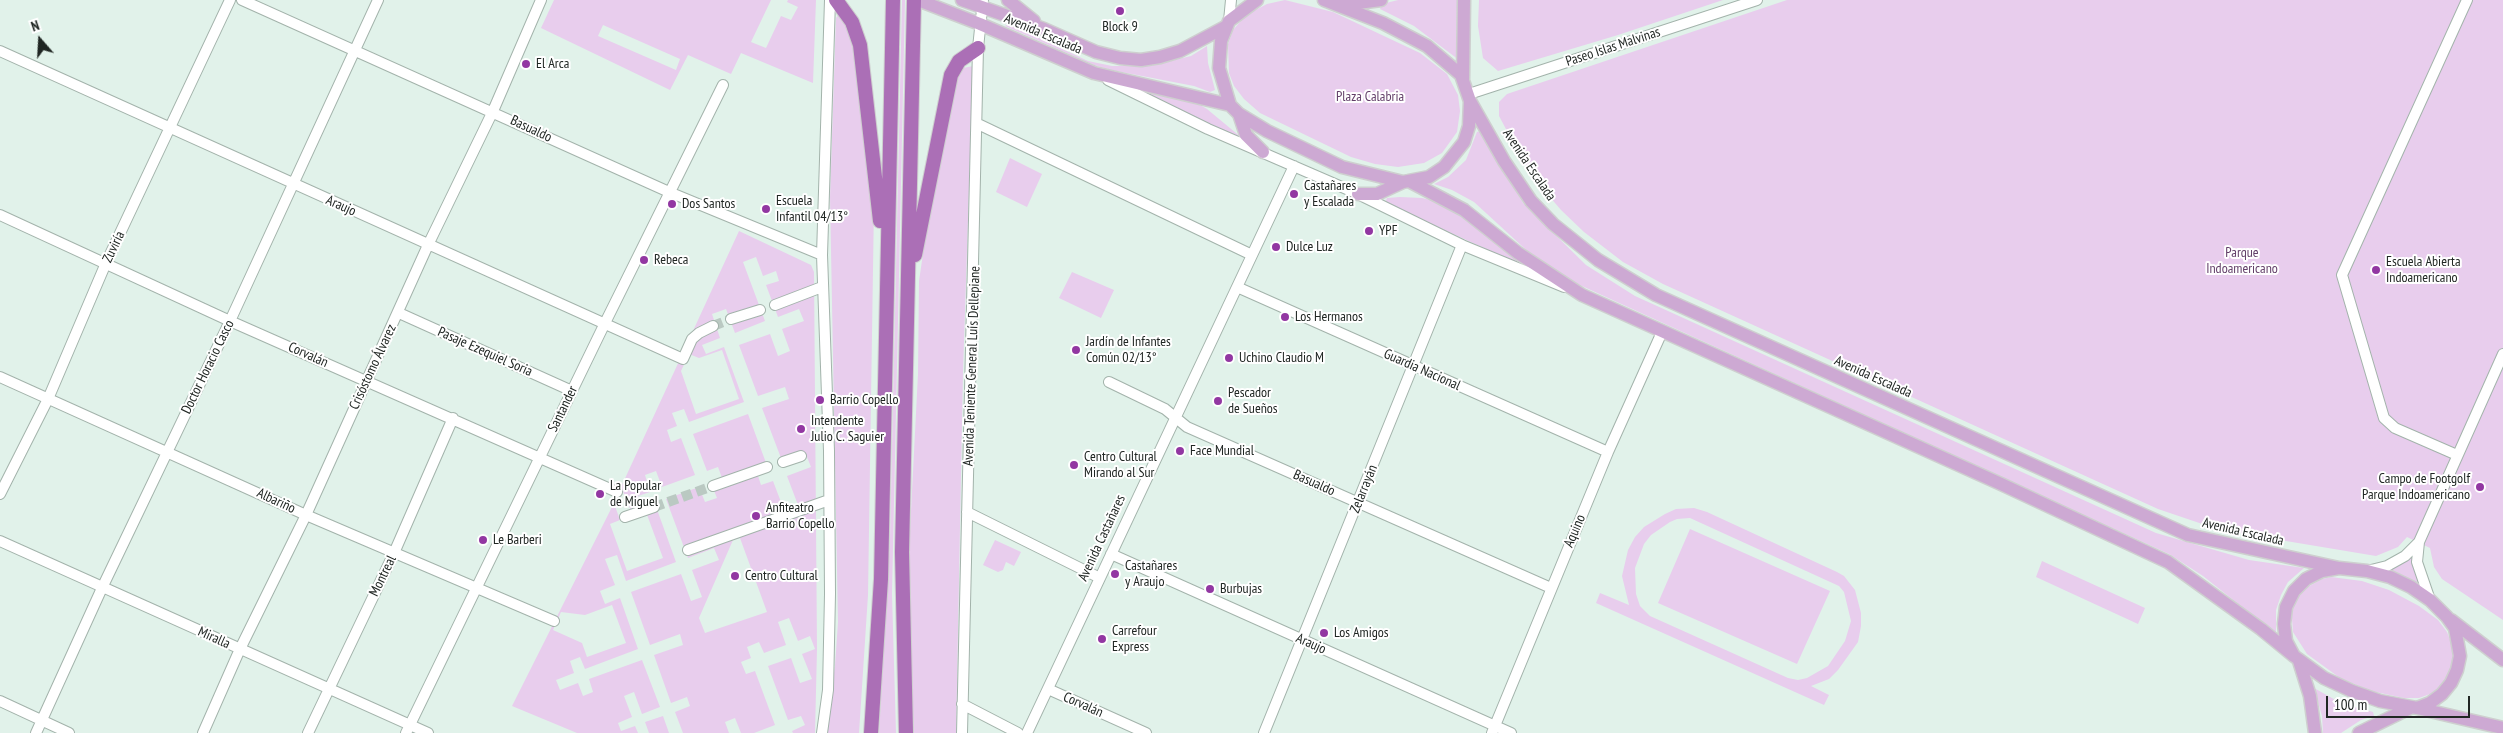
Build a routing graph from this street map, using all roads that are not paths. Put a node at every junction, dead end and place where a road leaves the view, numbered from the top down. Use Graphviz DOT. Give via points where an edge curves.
graph roads {
  1 [pos="230,0"];
  2 [pos="242,0"];
  3 [pos="378,0"];
  4 [pos="541,0"];
  5 [pos="830,0"];
  6 [pos="836,0"];
  7 [pos="893,0"];
  8 [pos="962,0"];
  9 [pos="1008,0"];
  10 [pos="1231,0"];
  11 [pos="1257,0"];
  12 [pos="1324,0"];
  13 [pos="1381,0"];
  14 [pos="1464,0"];
  15 [pos="1757,0"];
  16 [pos="2467,0"];
  17 [pos="918,1"];
  18 [pos="982,3"];
  19 [pos="1336,6"];
  20 [pos="980,24"];
  21 [pos="1227,24"];
  22 [pos="1044,29"];
  23 [pos="978,48"];
  24 [pos="0,51"];
  25 [pos="354,51"];
  26 [pos="1094,73"];
  27 [pos="1463,78"];
  28 [pos="723,85"];
  29 [pos="1470,98"];
  30 [pos="1235,109"];
  31 [pos="492,111"];
  32 [pos="978,124"];
  33 [pos="171,129"];
  34 [pos="1263,152"];
  35 [pos="1294,166"];
  36 [pos="1406,182"];
  37 [pos="293,185"];
  38 [pos="669,192"];
  39 [pos="1358,194"];
  40 [pos="0,215"];
  41 [pos="428,245"];
  42 [pos="1462,245"];
  43 [pos="822,255"];
  44 [pos="1252,255"];
  45 [pos="106,263"];
  46 [pos="822,287"];
  47 [pos="1237,287"];
  48 [pos="886,289"];
  49 [pos="907,293"];
  50 [pos="1582,295"];
  51 [pos="775,305"];
  52 [pos="760,310"];
  53 [pos="398,313"];
  54 [pos="731,319"];
  55 [pos="230,321"];
  56 [pos="605,322"];
  57 [pos="713,326"];
  58 [pos="1662,332"];
  59 [pos="2503,354"];
  60 [pos="1413,366"];
  61 [pos="0,377"];
  62 [pos="366,380"];
  63 [pos="1109,382"];
  64 [pos="572,391"];
  65 [pos="48,399"];
  66 [pos="453,418"];
  67 [pos="1175,418"];
  68 [pos="168,452"];
  69 [pos="1608,452"];
  70 [pos="2457,455"];
  71 [pos="540,456"];
  72 [pos="801,456"];
  73 [pos="783,462"];
  74 [pos="768,467"];
  75 [pos="714,486"];
  76 [pos="617,492"];
  77 [pos="0,494"];
  78 [pos="829,500"];
  79 [pos="1358,503"];
  80 [pos="654,507"];
  81 [pos="967,512"];
  82 [pos="306,515"];
  83 [pos="625,517"];
  84 [pos="0,541"];
  85 [pos="2418,542"];
  86 [pos="688,550"];
  87 [pos="394,552"];
  88 [pos="1111,554"];
  89 [pos="2339,568"];
  90 [pos="2367,571"];
  91 [pos="1100,578"];
  92 [pos="102,588"];
  93 [pos="476,588"];
  94 [pos="1551,588"];
  95 [pos="2430,600"];
  96 [pos="2447,617"];
  97 [pos="554,621"];
  98 [pos="1302,640"];
  99 [pos="240,649"];
  100 [pos="2296,658"];
  101 [pos="2503,660"];
  102 [pos="329,687"];
  103 [pos="1048,689"];
  104 [pos="0,701"];
  105 [pos="962,704"];
  106 [pos="2414,708"];
  107 [pos="42,721"];
  108 [pos="2503,728"];
  109 [pos="408,729"];
  110 [pos="1494,729"];
  111 [pos="36,733"];
  112 [pos="69,733"];
  113 [pos="203,733"];
  114 [pos="308,733"];
  115 [pos="428,733"];
  116 [pos="822,733"];
  117 [pos="871,733"];
  118 [pos="906,733"];
  119 [pos="962,733"];
  120 [pos="1018,733"];
  121 [pos="1027,733"];
  122 [pos="1146,733"];
  123 [pos="1264,733"];
  124 [pos="1511,733"];
  125 [pos="2315,733"];
  126 [pos="2359,733"];
  1 -- 33 [label="street, Zuviría"];
  2 -- 25 [label="street, Basualdo"];
  3 -- 25 [label="street, Doctor Horacio Casco"];
  4 -- 31 [label="street, Crisóstomo Álvarez"];
  5 -- 43 [label="street"];
  6 -- 48 [label="highway" via="852,22 860,46"];
  7 -- 48 [label="highway"];
  8 -- 18 [label="main road, Avenida Escalada"];
  9 -- 22 [label="main road"];
  10 -- 21 [label="street"];
  11 -- 21 [label="main road, Avenida Escalada"];
  12 -- 19 [label="main road"];
  13 -- 19 [label="main road"];
  14 -- 27 [label="main road"];
  15 -- 29 [label="street, Paseo Islas Malvinas"];
  16 -- 70 [label="street" via="2342,275 2384,418 2395,428"];
  17 -- 20 [label="main road, Avenida Escalada"];
  17 -- 49 [label="highway" via="913,24"];
  18 -- 20 [label="street, Avenida Teniente General Luís Dellepiane"];
  18 -- 22 [label="main road, Avenida Escalada"];
  19 -- 27 [label="main road" via="1406,34 1427,46"];
  20 -- 23 [label="street, Avenida Teniente General Luís Dellepiane"];
  20 -- 26 [label="main road, Avenida Escalada"];
  21 -- 22 [label="main road, Avenida Escalada" via="1180,51 1141,60 1096,52"];
  21 -- 30 [label="main road" via="1219,54 1219,68"];
  23 -- 32 [label="street, Avenida Teniente General Luís Dellepiane"];
  23 -- 49 [label="highway" via="959,60 951,75"];
  24 -- 33 [label="street, Araujo"];
  25 -- 31 [label="street, Basualdo"];
  25 -- 37 [label="street, Doctor Horacio Casco"];
  26 -- 30 [label="main road, Avenida Escalada"];
  26 -- 34 [label="street, Avenida Escalada"];
  27 -- 29 [label="main road"];
  28 -- 38 [label="street, Santander"];
  29 -- 36 [label="main road" via="1469,126 1458,152 1429,177"];
  29 -- 89 [label="main road, Avenida Escalada" via="1504,161 1531,201 1553,224 1598,260 1656,295 2188,535"];
  30 -- 34 [label="main road" via="1246,135"];
  30 -- 36 [label="main road, Avenida Escalada" via="1267,131 1342,167"];
  31 -- 38 [label="street, Basualdo"];
  31 -- 41 [label="street, Crisóstomo Álvarez"];
  32 -- 44 [label="street"];
  32 -- 81 [label="street, Avenida Teniente General Luís Dellepiane"];
  33 -- 37 [label="street, Araujo"];
  33 -- 45 [label="street, Zuviría"];
  34 -- 35 [label="street, Avenida Escalada"];
  35 -- 39 [label="street, Avenida Escalada"];
  35 -- 44 [label="street, Avenida Castañares"];
  36 -- 39 [label="main road" via="1377,194"];
  36 -- 50 [label="main road, Avenida Escalada" via="1464,210 1518,252"];
  37 -- 41 [label="street, Araujo"];
  37 -- 55 [label="street, Doctor Horacio Casco"];
  38 -- 43 [label="street, Basualdo"];
  38 -- 56 [label="street, Santander"];
  39 -- 42 [label="street, Avenida Escalada"];
  40 -- 45 [label="street, Corvalán"];
  41 -- 53 [label="street, Crisóstomo Álvarez"];
  41 -- 56 [label="street, Araujo"];
  42 -- 50 [label="street, Avenida Escalada"];
  42 -- 60 [label="street, Zelarrayán"];
  43 -- 46 [label="street"];
  44 -- 47 [label="street, Avenida Castañares"];
  45 -- 55 [label="street, Corvalán"];
  45 -- 65 [label="street, Zuviría"];
  46 -- 51 [label="street"];
  46 -- 78 [label="street"];
  47 -- 60 [label="street, Guardia Nacional"];
  47 -- 67 [label="street, Avenida Castañares"];
  48 -- 117 [label="highway" via="881,578"];
  49 -- 118 [label="highway" via="908,373 902,552"];
  50 -- 58 [label="main road, Avenida Escalada"];
  52 -- 54 [label="street"];
  53 -- 62 [label="street, Crisóstomo Álvarez"];
  53 -- 64 [label="street, Pasaje Ezequiel Soria"];
  55 -- 62 [label="street, Corvalán"];
  55 -- 68 [label="street, Doctor Horacio Casco"];
  56 -- 57 [label="street, Araujo" via="684,359 692,339"];
  56 -- 64 [label="street, Santander"];
  58 -- 69 [label="street, Aquino"];
  58 -- 100 [label="main road, Avenida Escalada" via="2152,554 2184,572"];
  59 -- 70 [label="street"];
  60 -- 69 [label="street, Guardia Nacional"];
  60 -- 79 [label="street, Zelarrayán"];
  61 -- 65 [label="street, Albariño"];
  62 -- 66 [label="street, Corvalán"];
  62 -- 82 [label="street, Crisóstomo Álvarez"];
  63 -- 67 [label="street, Basualdo" via="1165,409"];
  64 -- 71 [label="street, Santander"];
  65 -- 68 [label="street, Albariño"];
  65 -- 77 [label="street, Zuviría"];
  66 -- 71 [label="street, Corvalán"];
  66 -- 87 [label="street, Montreal"];
  67 -- 79 [label="street, Basualdo" via="1187,427"];
  67 -- 88 [label="street, Avenida Castañares"];
  68 -- 82 [label="street, Albariño"];
  68 -- 92 [label="street, Doctor Horacio Casco"];
  69 -- 94 [label="street, Aquino"];
  70 -- 85 [label="street"];
  71 -- 76 [label="street, Corvalán"];
  71 -- 93 [label="street, Santander"];
  72 -- 73 [label="street"];
  74 -- 75 [label="street"];
  78 -- 86 [label="street"];
  78 -- 116 [label="street" via="828,690"];
  79 -- 94 [label="street, Basualdo"];
  79 -- 98 [label="street, Zelarrayán"];
  80 -- 83 [label="street"];
  81 -- 91 [label="street"];
  81 -- 105 [label="street, Avenida Teniente General Luís Dellepiane"];
  82 -- 87 [label="street, Albariño"];
  82 -- 99 [label="street, Crisóstomo Álvarez"];
  84 -- 92 [label="street, Miralla"];
  85 -- 90 [label="street" via="2405,556 2387,566"];
  85 -- 95 [label="street" via="2417,562"];
  87 -- 93 [label="street, Albariño"];
  87 -- 102 [label="street, Montreal"];
  88 -- 91 [label="street, Avenida Castañares"];
  88 -- 98 [label="street, Araujo"];
  89 -- 90 [label="main road"];
  89 -- 100 [label="main road" via="2322,571 2306,579 2294,591 2286,607 2286,641"];
  90 -- 95 [label="main road" via="2404,584"];
  91 -- 103 [label="street, Avenida Castañares"];
  92 -- 99 [label="street, Miralla"];
  92 -- 107 [label="street, Doctor Horacio Casco"];
  93 -- 97 [label="street, Albariño"];
  93 -- 109 [label="street, Santander"];
  94 -- 110 [label="street, Aquino"];
  95 -- 96 [label="main road"];
  96 -- 101 [label="main road"];
  96 -- 106 [label="main road" via="2459,642 2457,670 2442,694 2430,703"];
  98 -- 110 [label="street, Araujo"];
  98 -- 123 [label="street, Zelarrayán"];
  99 -- 102 [label="street, Miralla"];
  99 -- 113 [label="street, Crisóstomo Álvarez"];
  100 -- 106 [label="main road" via="2324,678 2352,692"];
  100 -- 125 [label="main road" via="2310,696"];
  102 -- 109 [label="street, Miralla"];
  102 -- 114 [label="street, Montreal"];
  103 -- 121 [label="street, Avenida Castañares"];
  103 -- 122 [label="street, Corvalán"];
  104 -- 107 [label="street"];
  105 -- 119 [label="street, Avenida Teniente General Luís Dellepiane"];
  105 -- 120 [label="street"];
  106 -- 108 [label="main road"];
  106 -- 126 [label="main road"];
  107 -- 111 [label="street, Doctor Horacio Casco"];
  107 -- 112 [label="street"];
  109 -- 115 [label="street, Miralla"];
  110 -- 124 [label="street, Araujo"];
}
